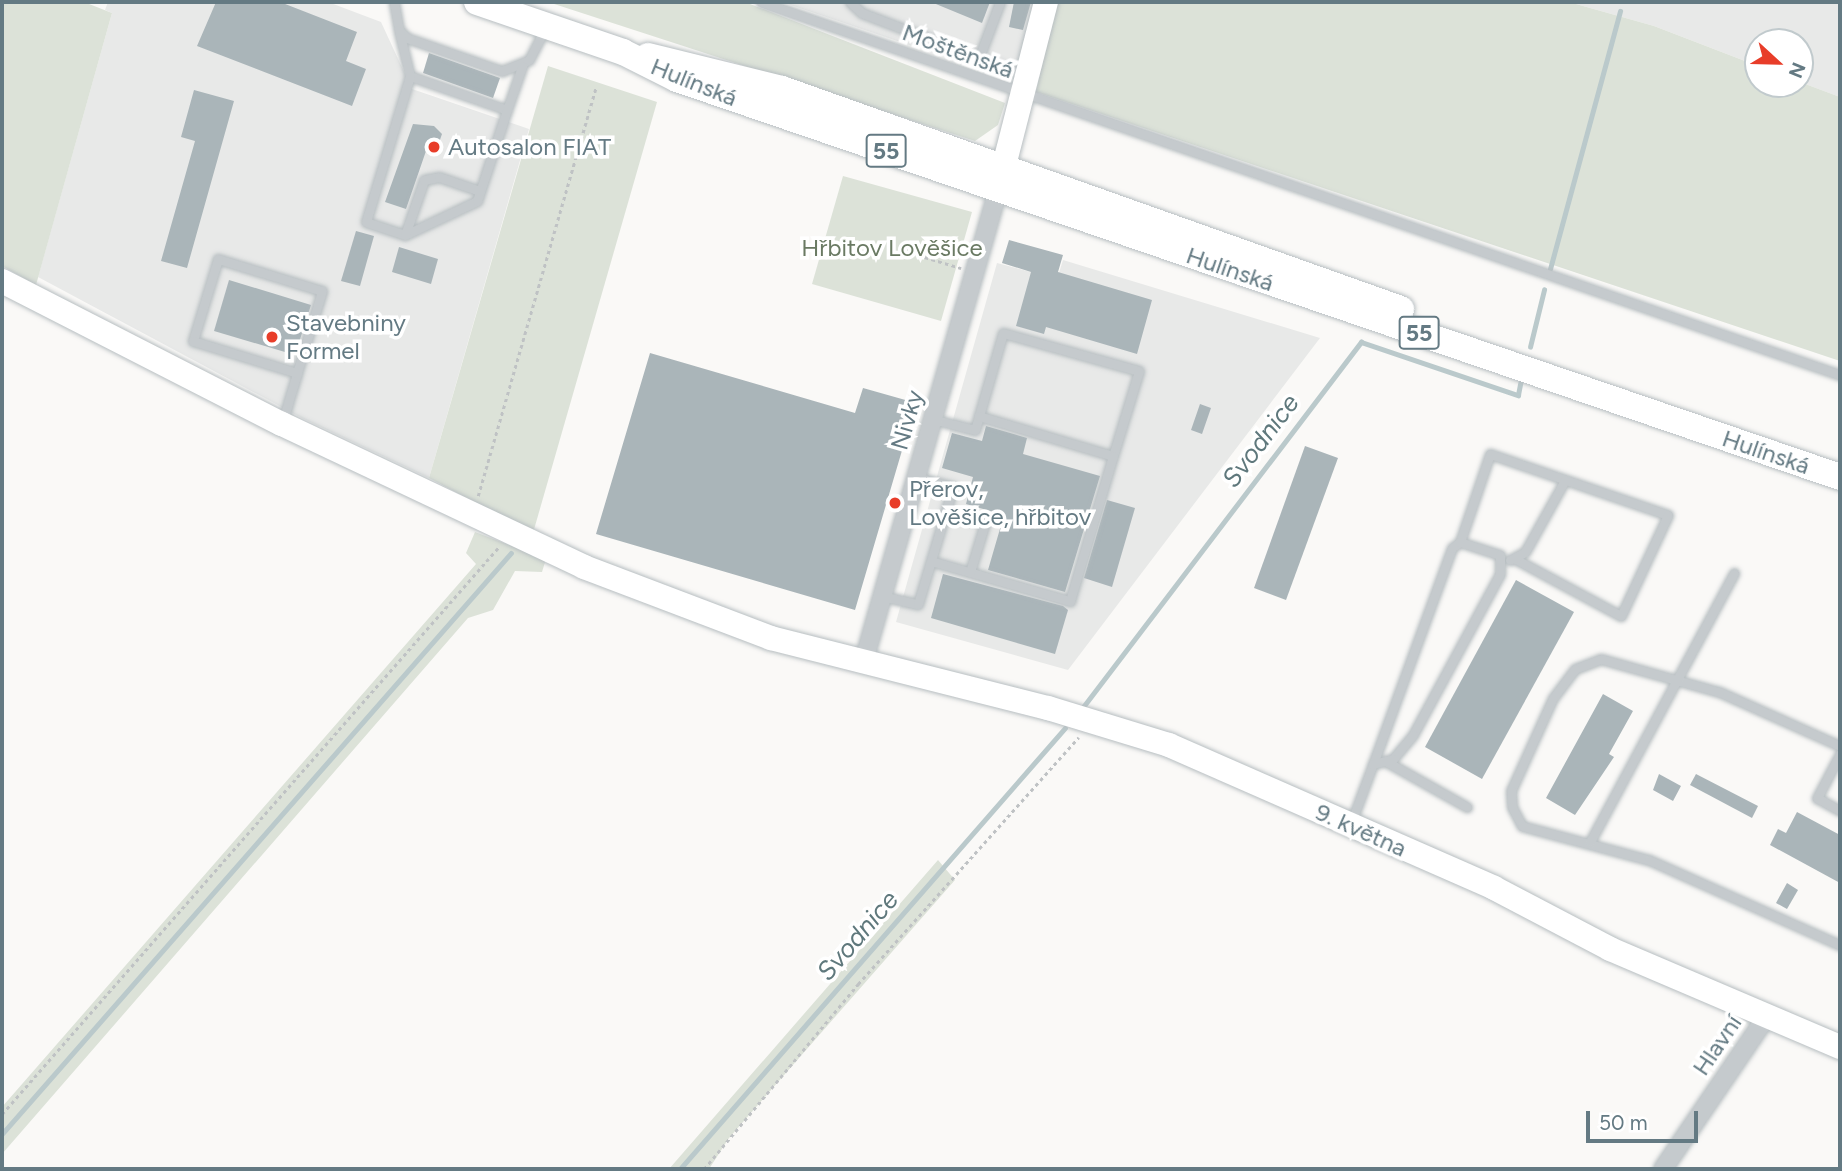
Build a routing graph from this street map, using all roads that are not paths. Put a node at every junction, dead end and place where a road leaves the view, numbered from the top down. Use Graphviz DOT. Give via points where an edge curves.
graph roads {
  1 [pos="394,2"];
  2 [pos="477,2"];
  3 [pos="761,2"];
  4 [pos="850,2"];
  5 [pos="1000,2"];
  6 [pos="1046,2"];
  7 [pos="546,25"];
  8 [pos="399,30"];
  9 [pos="980,55"];
  10 [pos="522,67"];
  11 [pos="410,76"];
  12 [pos="1025,86"];
  13 [pos="507,110"];
  14 [pos="1001,178"];
  15 [pos="480,191"];
  16 [pos="405,235"];
  17 [pos="2,281"];
  18 [pos="297,373"];
  19 [pos="1840,375"];
  20 [pos="979,416"];
  21 [pos="932,419"];
  22 [pos="282,424"];
  23 [pos="1113,456"];
  24 [pos="1840,460"];
  25 [pos="916,477"];
  26 [pos="1840,477"];
  27 [pos="1565,480"];
  28 [pos="946,512"];
  29 [pos="1460,542"];
  30 [pos="1515,559"];
  31 [pos="931,561"];
  32 [pos="1503,561"];
  33 [pos="970,572"];
  34 [pos="1734,573"];
  35 [pos="882,596"];
  36 [pos="863,664"];
  37 [pos="1677,680"];
  38 [pos="1840,746"];
  39 [pos="1840,754"];
  40 [pos="1387,762"];
  41 [pos="1373,764"];
  42 [pos="1467,807"];
  43 [pos="1840,811"];
  44 [pos="1351,825"];
  45 [pos="1590,842"];
  46 [pos="1840,945"];
  47 [pos="1765,1019"];
  48 [pos="1840,1047"];
  49 [pos="1663,1169"];
  1 -- 8 [label="lane"];
  2 -- 7 [label="main road, Hulínská / 55"];
  3 -- 12 [label="lane, Moštěnská"];
  4 -- 9 [label="lane" via="862,13"];
  5 -- 9 [label="lane"];
  6 -- 12 [label="street"];
  7 -- 10 [label="lane"];
  7 -- 14 [label="main road, Hulínská / 55" via="623,52 677,79"];
  8 -- 10 [label="lane" via="415,43 502,71"];
  8 -- 11 [label="lane"];
  9 -- 12 [label="lane"];
  10 -- 13 [label="lane"];
  11 -- 13 [label="lane"];
  11 -- 16 [label="lane" via="366,222"];
  12 -- 14 [label="street"];
  12 -- 19 [label="lane"];
  13 -- 15 [label="lane"];
  14 -- 21 [label="street, Nivky"];
  14 -- 24 [label="main road, Hulínská / 55"];
  14 -- 26 [label="main road, Hulínská / 55"];
  15 -- 16 [label="lane" via="477,201"];
  15 -- 16 [label="lane" via="439,177 424,180"];
  17 -- 22 [label="street, 9. května"];
  18 -- 18 [label="lane" via="193,341 218,259 322,291"];
  18 -- 22 [label="lane"];
  20 -- 21 [label="lane" via="975,430"];
  20 -- 23 [label="lane"];
  20 -- 23 [label="lane" via="1003,333 1139,371"];
  21 -- 25 [label="street, Nivky"];
  22 -- 36 [label="street, 9. května" via="510,534 732,625"];
  23 -- 33 [label="lane" via="1070,601"];
  25 -- 28 [label="lane" via="953,487"];
  25 -- 35 [label="street, Nivky"];
  27 -- 29 [label="lane" via="1490,454"];
  27 -- 30 [label="lane" via="1525,552"];
  27 -- 30 [label="lane" via="1668,515 1621,616"];
  28 -- 31 [label="lane"];
  28 -- 33 [label="lane" via="985,523"];
  29 -- 32 [label="lane"];
  29 -- 41 [label="lane" via="1452,548"];
  30 -- 32 [label="lane"];
  31 -- 33 [label="lane"];
  31 -- 35 [label="lane" via="918,604"];
  32 -- 40 [label="lane" via="1413,736"];
  34 -- 37 [label="lane"];
  35 -- 36 [label="street, Nivky"];
  36 -- 44 [label="street, 9. května" via="1169,745"];
  37 -- 38 [label="lane" via="1719,692"];
  37 -- 45 [label="lane"];
  37 -- 45 [label="lane" via="1601,659 1575,669 1553,698 1521,761 1511,807 1522,826 1562,840"];
  39 -- 43 [label="lane" via="1817,799"];
  40 -- 41 [label="lane"];
  40 -- 42 [label="lane"];
  41 -- 44 [label="lane"];
  44 -- 47 [label="street, 9. května"];
  45 -- 46 [label="lane" via="1649,860"];
  47 -- 48 [label="street, 9. května"];
  47 -- 49 [label="street, Hlavní"];
}
